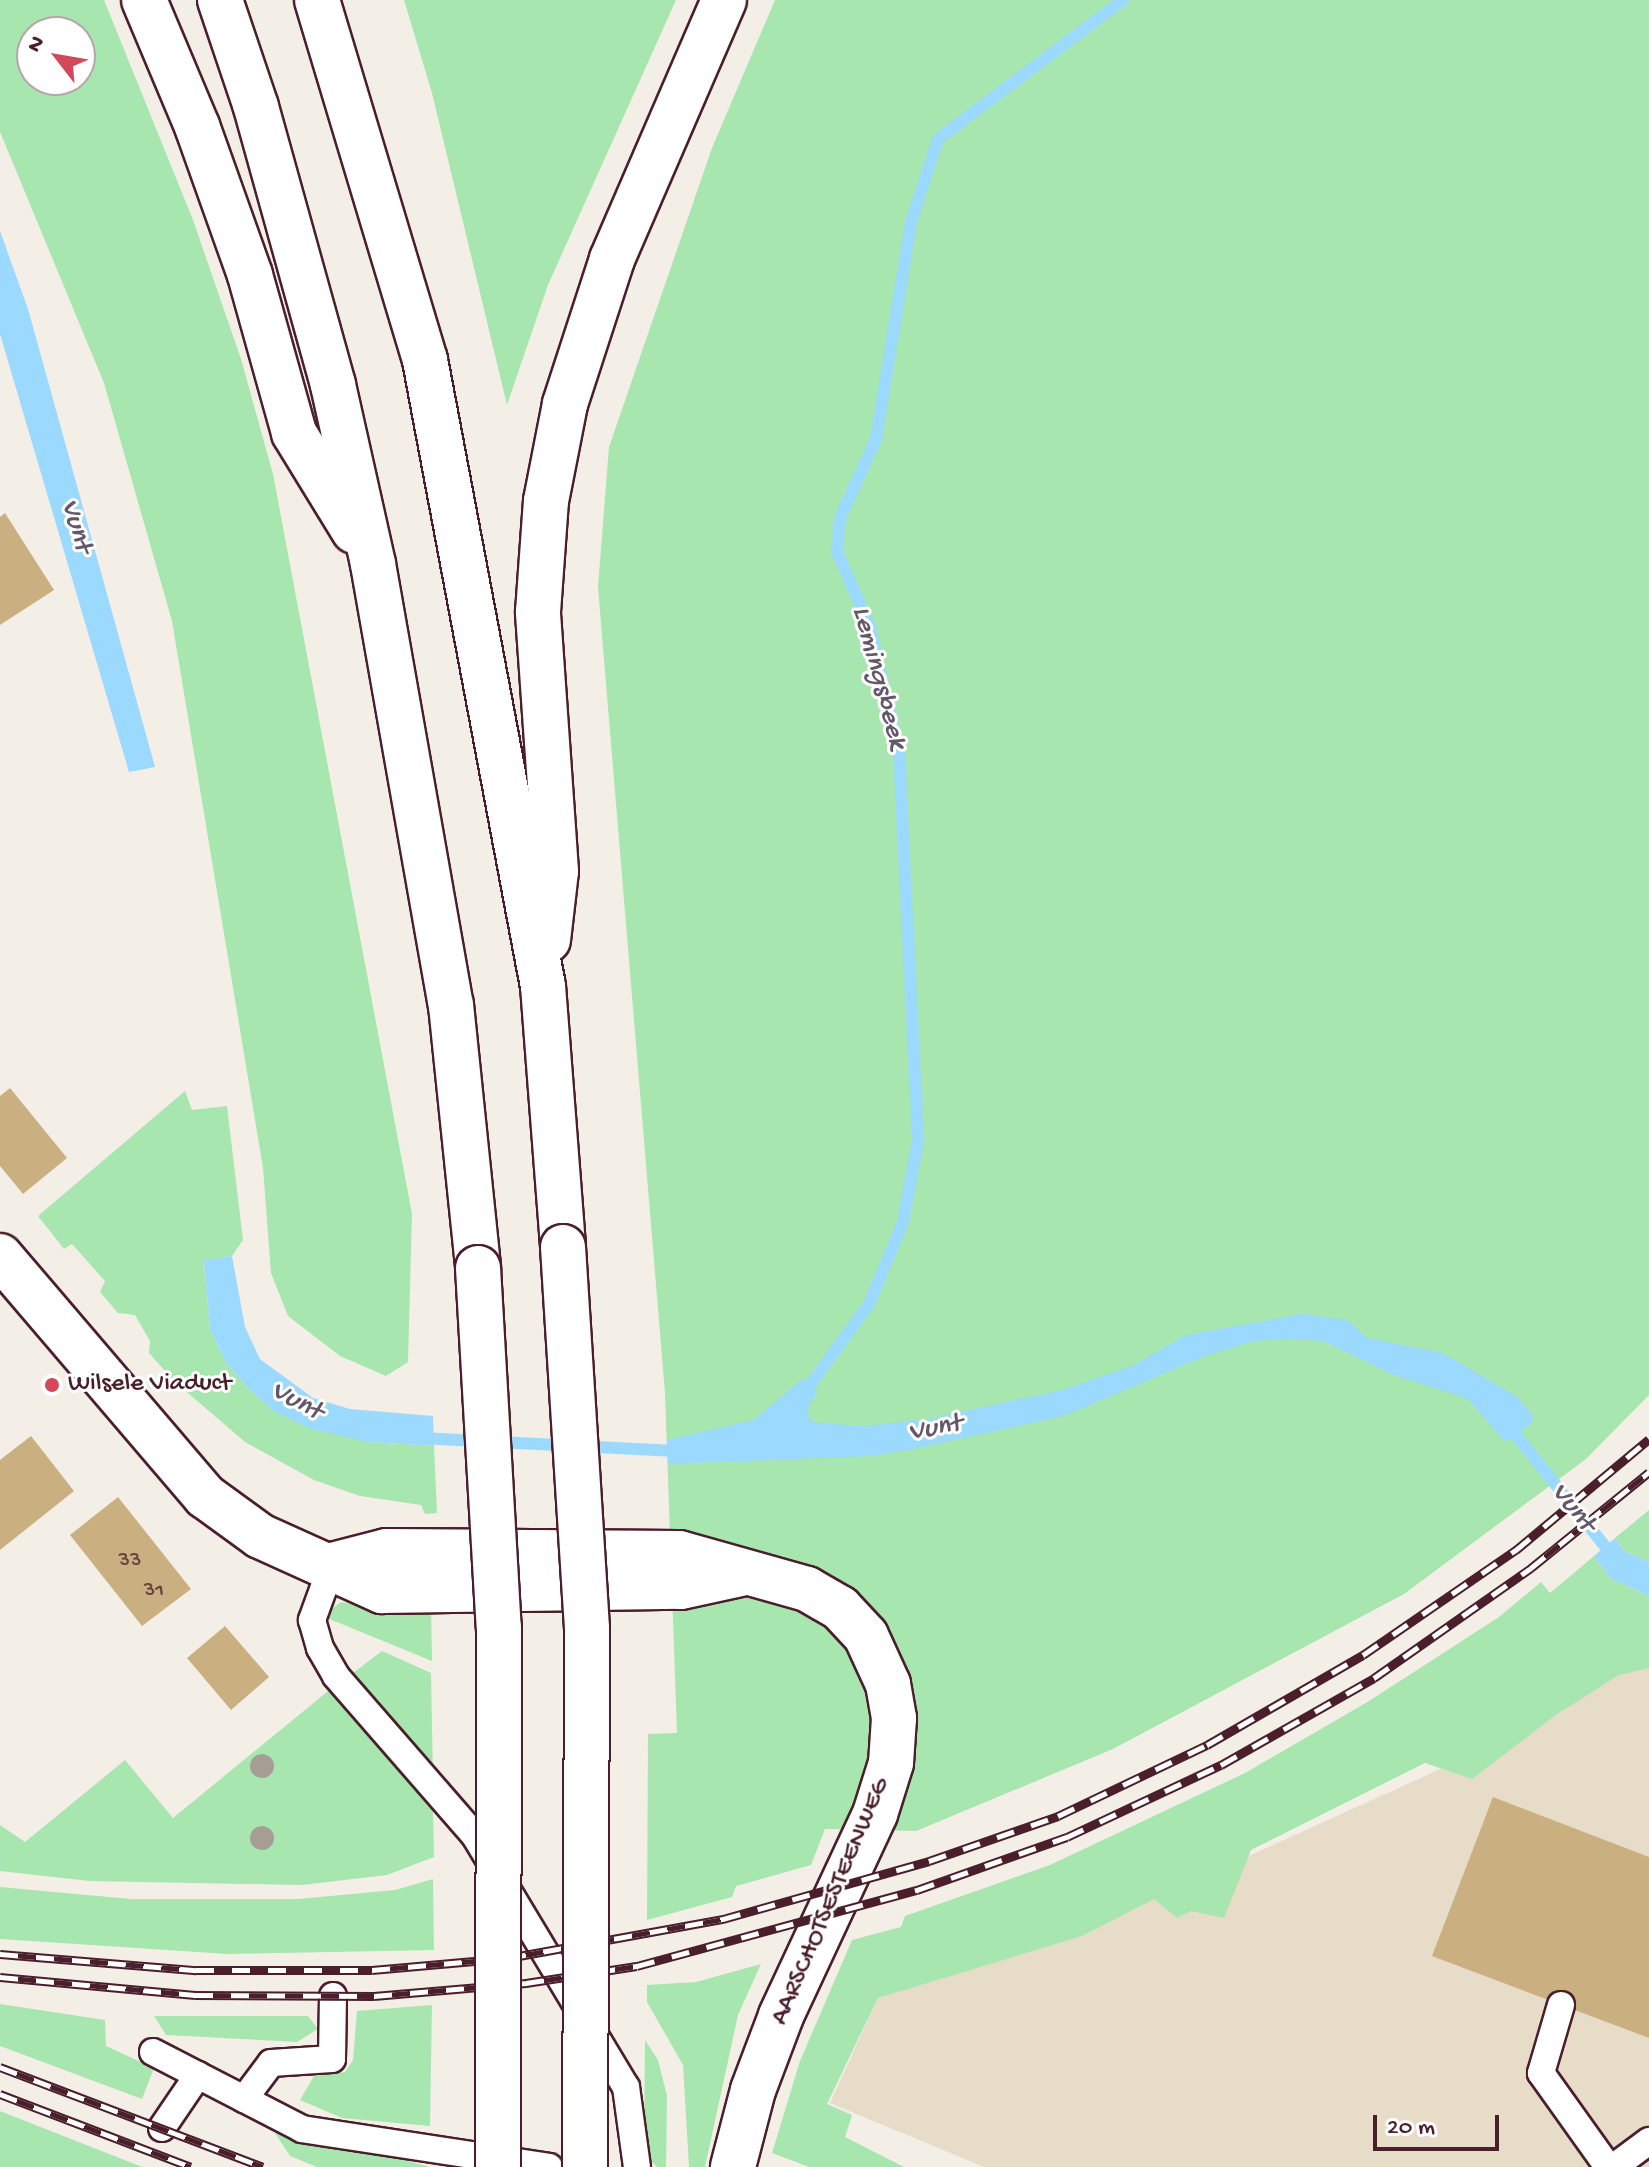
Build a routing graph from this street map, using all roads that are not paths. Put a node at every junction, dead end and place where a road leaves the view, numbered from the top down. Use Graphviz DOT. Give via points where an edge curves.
graph roads {
  1 [pos="144,0"];
  2 [pos="220,0"];
  3 [pos="317,0"];
  4 [pos="724,0"];
  5 [pos="373,564"];
  6 [pos="543,986"];
  7 [pos="0,1256"];
  8 [pos="332,1565"];
  9 [pos="333,1996"];
  10 [pos="1561,2005"];
  11 [pos="153,2052"];
  12 [pos="198,2075"];
  13 [pos="244,2099"];
  14 [pos="162,2128"];
  15 [pos="1649,2141"];
  16 [pos="498,2167"];
  17 [pos="549,2167"];
  18 [pos="585,2167"];
  19 [pos="637,2167"];
  20 [pos="733,2167"];
  21 [pos="1608,2167"];
  22 [pos="1614,2167"];
  1 -- 5 [label="main road" via="197,126 250,275 294,433"];
  2 -- 5 [label="main road" via="256,107 333,385"];
  3 -- 6 [label="main road" via="425,360"];
  4 -- 6 [label="main road" via="612,259 565,404 546,501 538,612 556,871"];
  5 -- 16 [label="main road, bridge" via="451,1005 478,1268 499,1627"];
  6 -- 18 [label="main road, bridge" via="587,1628"];
  7 -- 8 [label="main road" via="205,1496 260,1536"];
  8 -- 19 [label="lane" via="312,1620 320,1648 336,1676 483,1849 626,2087"];
  8 -- 20 [label="main road, AARSCHOTSESTEENWEG" via="387,1551 679,1553 807,1589 840,1608 866,1636 888,1684 894,1718 891,1763 875,1814 781,2016 753,2090"];
  9 -- 13 [label="lane" via="332,2059 271,2063"];
  10 -- 21 [label="lane" via="1541,2073"];
  11 -- 12 [label="lane"];
  12 -- 13 [label="lane"];
  12 -- 14 [label="lane"];
  13 -- 17 [label="lane" via="302,2129"];
  15 -- 22 [label="lane"];
}
